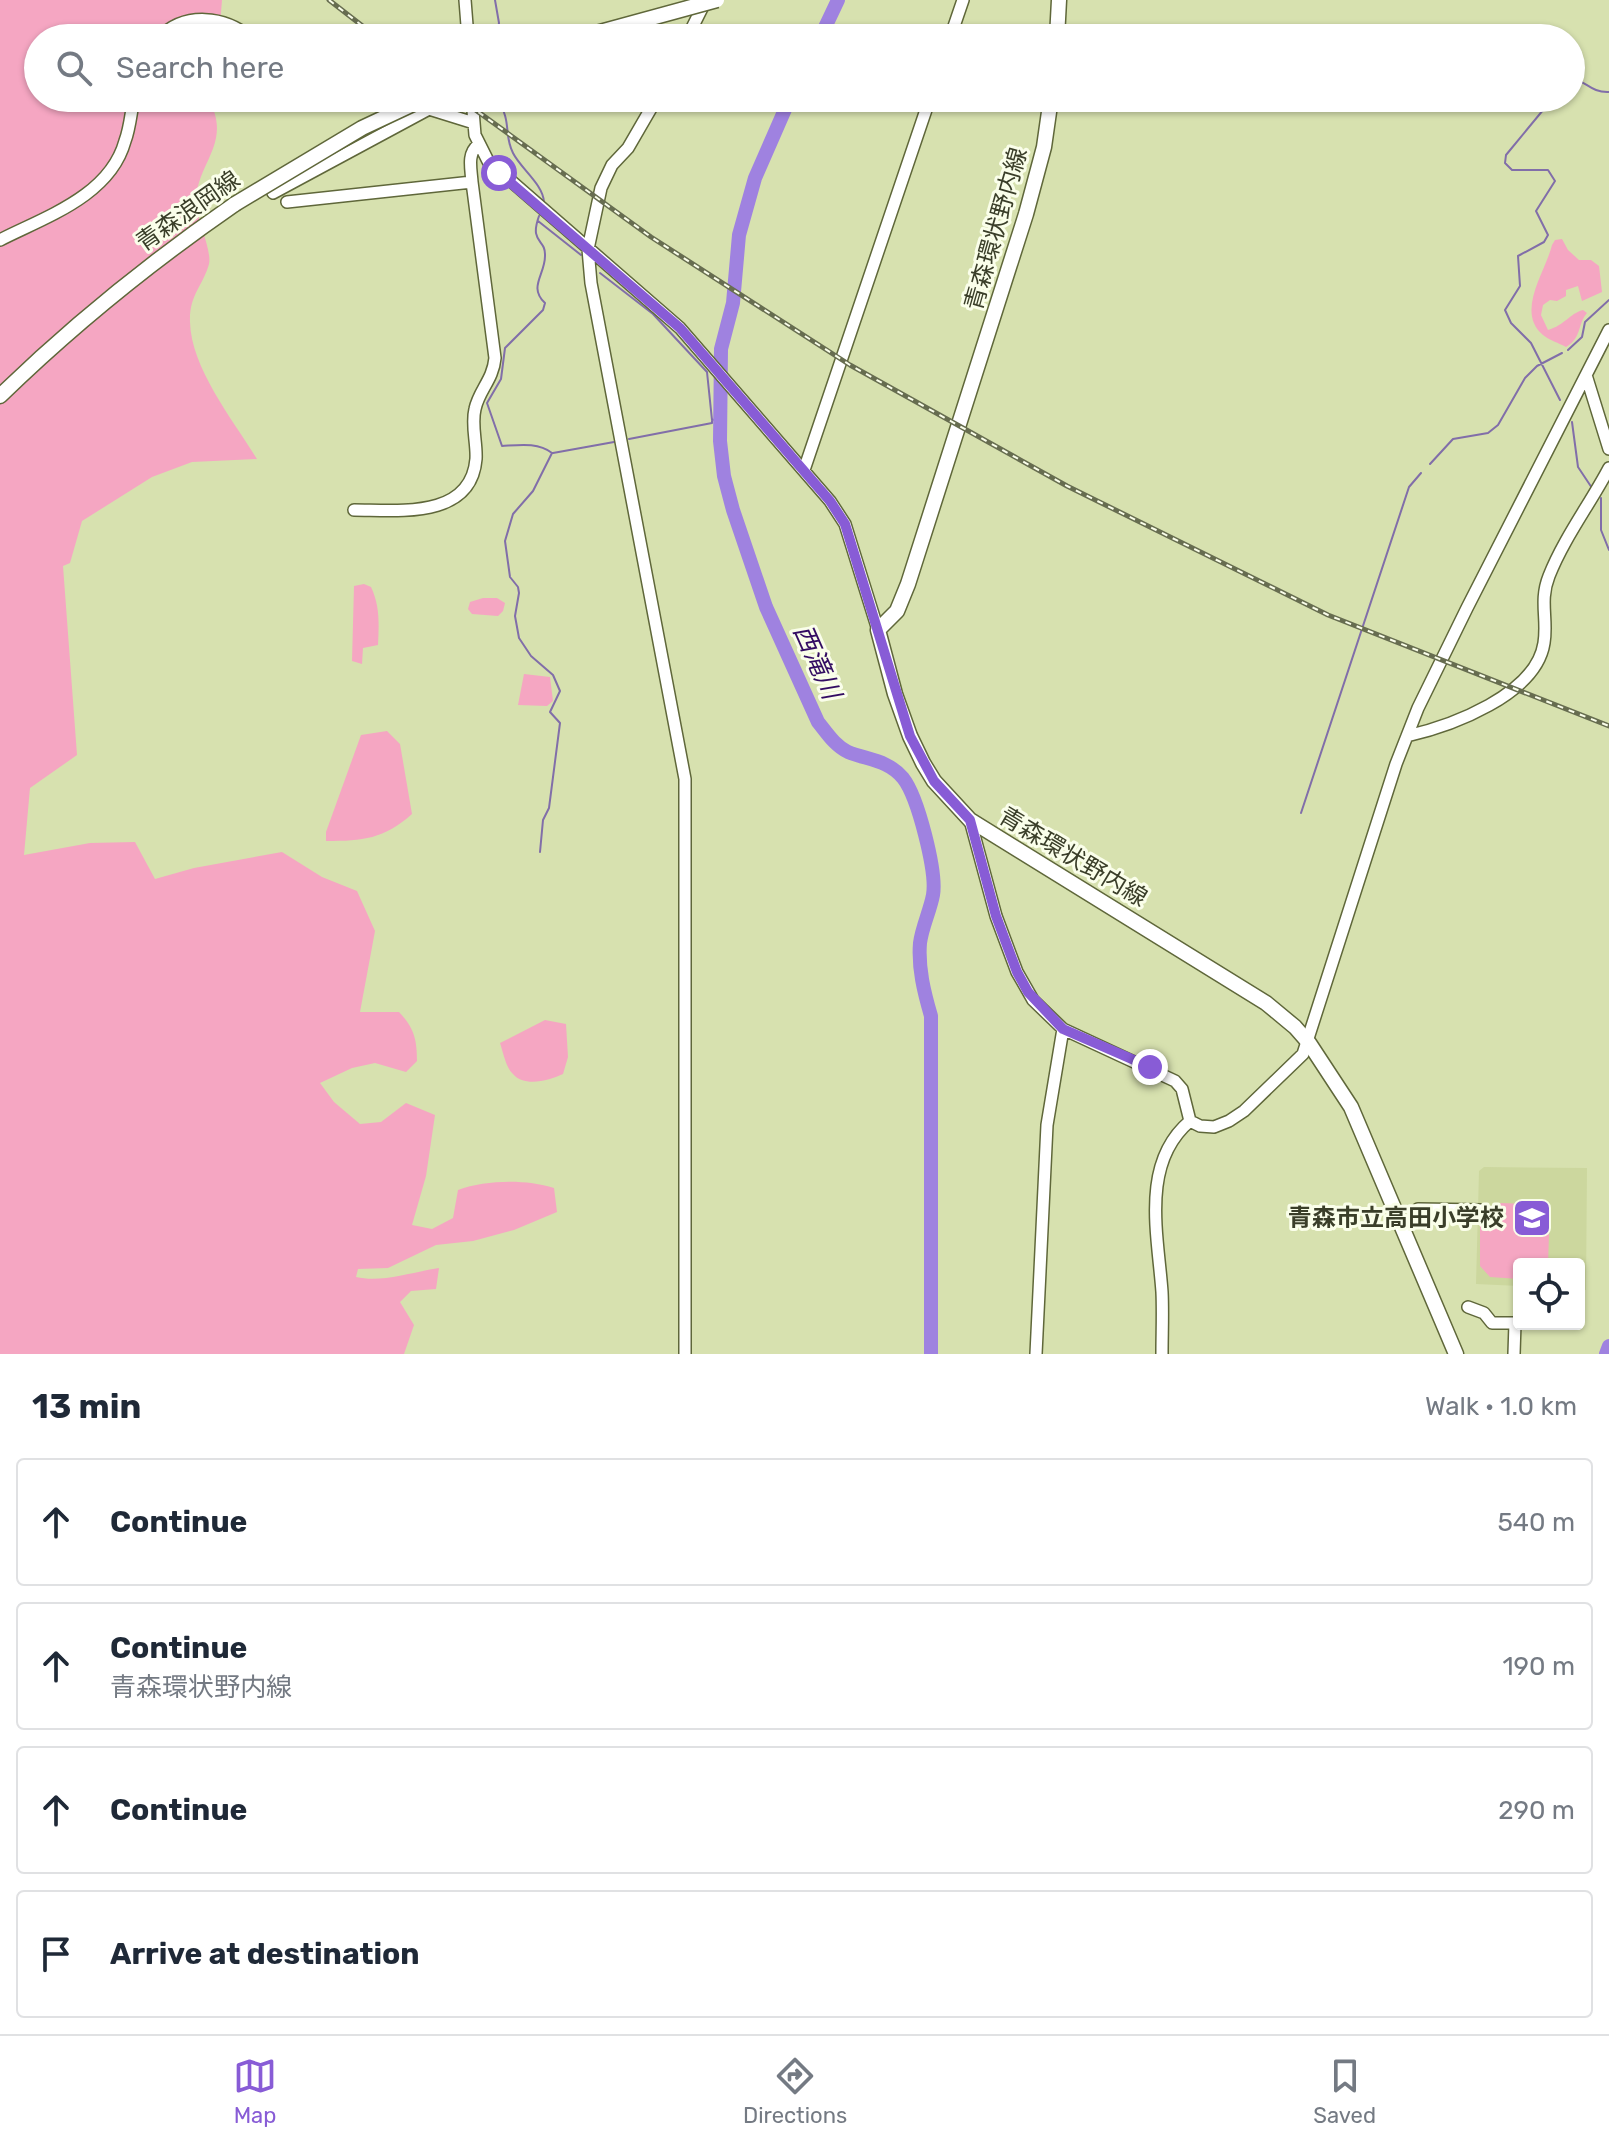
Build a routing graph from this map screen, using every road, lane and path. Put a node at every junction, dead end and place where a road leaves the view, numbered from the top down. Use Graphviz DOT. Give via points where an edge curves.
graph roads {
  1 [pos="465,0"];
  2 [pos="706,0"];
  3 [pos="717,0"];
  4 [pos="963,0"];
  5 [pos="1059,0"];
  6 [pos="180,24"];
  7 [pos="230,24"];
  8 [pos="467,24"];
  9 [pos="629,24"];
  10 [pos="694,24"];
  11 [pos="955,24"];
  12 [pos="1058,24"];
  13 [pos="131,112"];
  14 [pos="406,112"];
  15 [pos="414,112"];
  16 [pos="447,112"];
  17 [pos="473,112"];
  18 [pos="649,112"];
  19 [pos="925,112"];
  20 [pos="1049,112"];
  21 [pos="474,123"];
  22 [pos="478,145"];
  23 [pos="472,182"];
  24 [pos="273,193"];
  25 [pos="287,202"];
  26 [pos="0,240"];
  27 [pos="588,249"];
  28 [pos="1609,330"];
  29 [pos="1586,375"];
  30 [pos="0,396"];
  31 [pos="1604,413"];
  32 [pos="1609,449"];
  33 [pos="1609,468"];
  34 [pos="804,470"];
  35 [pos="354,510"];
  36 [pos="878,630"];
  37 [pos="1407,736"];
  38 [pos="970,820"];
  39 [pos="1063,1029"];
  40 [pos="1309,1043"];
  41 [pos="1190,1121"];
  42 [pos="1482,1210"];
  43 [pos="1402,1227"];
  44 [pos="1468,1307"];
  45 [pos="685,1354"];
  46 [pos="1036,1354"];
  47 [pos="1162,1354"];
  48 [pos="1456,1354"];
  49 [pos="1514,1354"];
  1 -- 8 [label="street"];
  2 -- 10 [label="street"];
  3 -- 9 [label="main road, bridge"];
  4 -- 11 [label="street"];
  5 -- 12 [label="main road"];
  6 -- 7 [label="street" via="202,19"];
  13 -- 26 [label="street" via="125,143 102,181"];
  14 -- 30 [label="main road, 青森浪岡線, bridge" via="362,128 167,251"];
  15 -- 24 [label="street"];
  16 -- 21 [label="street"];
  17 -- 21 [label="street"];
  18 -- 27 [label="street" via="605,177"];
  19 -- 34 [label="street"];
  20 -- 36 [label="main road, 青森環状野内線" via="1026,214 908,584 897,611"];
  21 -- 22 [label="street"];
  22 -- 23 [label="street" via="470,158"];
  22 -- 27 [label="street" via="499,173"];
  23 -- 25 [label="street"];
  23 -- 35 [label="street" via="495,358 475,409 472,475 452,499 429,509"];
  27 -- 34 [label="street" via="671,319"];
  27 -- 45 [label="street" via="685,779"];
  28 -- 29 [label="street"];
  29 -- 31 [label="street"];
  29 -- 37 [label="street"];
  31 -- 32 [label="street"];
  33 -- 37 [label="street" via="1548,578 1542,601 1544,643 1527,676 1479,711"];
  34 -- 36 [label="street" via="845,524"];
  36 -- 38 [label="main road, 青森環状野内線" via="895,694 923,763"];
  37 -- 40 [label="street"];
  38 -- 39 [label="street" via="1017,972 1033,1000"];
  38 -- 40 [label="main road, 青森環状野内線" via="1266,1003"];
  39 -- 41 [label="street" via="1175,1081"];
  39 -- 46 [label="street" via="1047,1125"];
  40 -- 41 [label="street" via="1297,1061 1236,1116 1214,1127"];
  40 -- 43 [label="main road, 青森環状野内線" via="1351,1107"];
  41 -- 47 [label="street" via="1168,1147 1156,1190"];
  42 -- 43 [label="street" via="1418,1209"];
  43 -- 48 [label="main road, 青森環状野内線"];
  44 -- 49 [label="street" via="1492,1323 1515,1323"];
}
